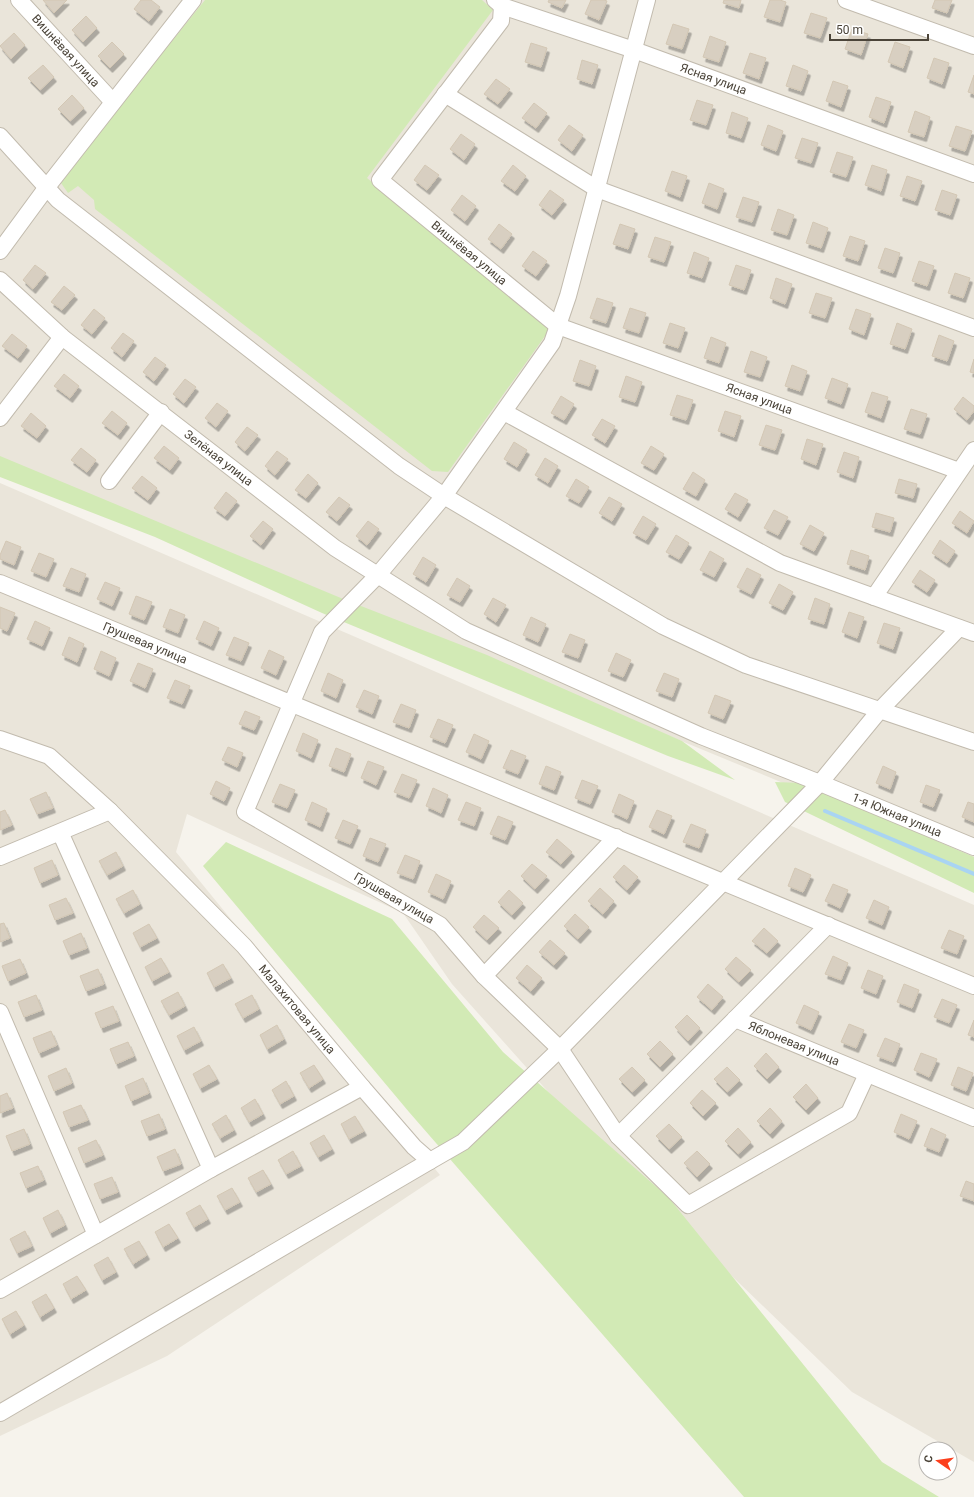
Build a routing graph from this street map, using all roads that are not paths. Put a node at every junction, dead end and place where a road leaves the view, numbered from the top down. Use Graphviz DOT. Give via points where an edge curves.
graph roads {
  1 [pos="19,0"];
  2 [pos="193,0"];
  3 [pos="647,0"];
  4 [pos="846,0"];
  5 [pos="499,3"];
  6 [pos="974,46"];
  7 [pos="634,50"];
  8 [pos="445,94"];
  9 [pos="113,102"];
  10 [pos="0,136"];
  11 [pos="974,174"];
  12 [pos="47,187"];
  13 [pos="597,189"];
  14 [pos="0,251"];
  15 [pos="0,280"];
  16 [pos="558,326"];
  17 [pos="974,328"];
  18 [pos="62,337"];
  19 [pos="161,412"];
  20 [pos="504,412"];
  21 [pos="0,418"];
  22 [pos="974,450"];
  23 [pos="959,472"];
  24 [pos="109,481"];
  25 [pos="444,496"];
  26 [pos="376,576"];
  27 [pos="0,583"];
  28 [pos="874,597"];
  29 [pos="967,630"];
  30 [pos="291,703"];
  31 [pos="880,710"];
  32 [pos="0,739"];
  33 [pos="974,742"];
  34 [pos="820,783"];
  35 [pos="110,811"];
  36 [pos="60,832"];
  37 [pos="616,837"];
  38 [pos="974,847"];
  39 [pos="0,857"];
  40 [pos="722,881"];
  41 [pos="828,925"];
  42 [pos="484,976"];
  43 [pos="974,986"];
  44 [pos="0,1012"];
  45 [pos="735,1019"];
  46 [pos="560,1049"];
  47 [pos="867,1074"];
  48 [pos="362,1087"];
  49 [pos="974,1118"];
  50 [pos="618,1136"];
  51 [pos="430,1160"];
  52 [pos="211,1169"];
  53 [pos="96,1235"];
  54 [pos="0,1290"];
  55 [pos="0,1414"];
  1 -- 9 [label="street, Вишнёвая улица"];
  2 -- 9 [label="street"];
  3 -- 7 [label="street"];
  4 -- 6 [label="street"];
  5 -- 7 [label="street"];
  5 -- 8 [label="street" via="501,21"];
  7 -- 11 [label="street, Ясная улица"];
  7 -- 13 [label="street"];
  8 -- 13 [label="street"];
  8 -- 16 [label="street, Вишнёвая улица" via="380,180"];
  9 -- 12 [label="street"];
  10 -- 12 [label="street"];
  12 -- 14 [label="street"];
  12 -- 25 [label="street" via="58,200 400,466"];
  13 -- 16 [label="street"];
  13 -- 17 [label="street"];
  15 -- 18 [label="street, Зелёная улица"];
  16 -- 20 [label="street" via="552,343"];
  16 -- 23 [label="street, Ясная улица"];
  18 -- 19 [label="street, Зелёная улица"];
  18 -- 21 [label="street"];
  19 -- 24 [label="street"];
  19 -- 26 [label="street, Зелёная улица" via="335,548"];
  20 -- 25 [label="street"];
  20 -- 28 [label="street" via="780,563"];
  22 -- 23 [label="street"];
  23 -- 28 [label="street"];
  25 -- 26 [label="street"];
  25 -- 31 [label="street" via="663,626 746,665"];
  26 -- 30 [label="street" via="322,632"];
  26 -- 34 [label="street, Зелёная улица" via="466,631 700,736"];
  27 -- 30 [label="street, Грушевая улица"];
  28 -- 29 [label="street"];
  29 -- 31 [label="street"];
  30 -- 37 [label="street, Грушевая улица"];
  30 -- 42 [label="street, Грушевая улица" via="245,812 440,924"];
  31 -- 33 [label="street"];
  31 -- 34 [label="street"];
  32 -- 35 [label="street, Малахитовая улица" via="49,756"];
  34 -- 38 [label="street, 1-я Южная улица"];
  34 -- 40 [label="street"];
  35 -- 36 [label="street"];
  35 -- 48 [label="street, Малахитовая улица" via="244,946"];
  36 -- 39 [label="street"];
  36 -- 52 [label="street"];
  37 -- 40 [label="street, Грушевая улица"];
  37 -- 42 [label="street"];
  40 -- 41 [label="street"];
  40 -- 46 [label="street"];
  41 -- 43 [label="street"];
  41 -- 45 [label="street, Яблоневая улица"];
  42 -- 46 [label="street"];
  44 -- 53 [label="street"];
  45 -- 47 [label="street, Яблоневая улица"];
  45 -- 50 [label="street"];
  46 -- 50 [label="street"];
  46 -- 51 [label="street" via="464,1142"];
  47 -- 49 [label="street, Яблоневая улица"];
  47 -- 50 [label="street" via="849,1113 688,1205"];
  48 -- 51 [label="street, Малахитовая улица" via="414,1147"];
  48 -- 52 [label="street"];
  51 -- 55 [label="street"];
  52 -- 53 [label="street"];
  53 -- 54 [label="street"];
}
